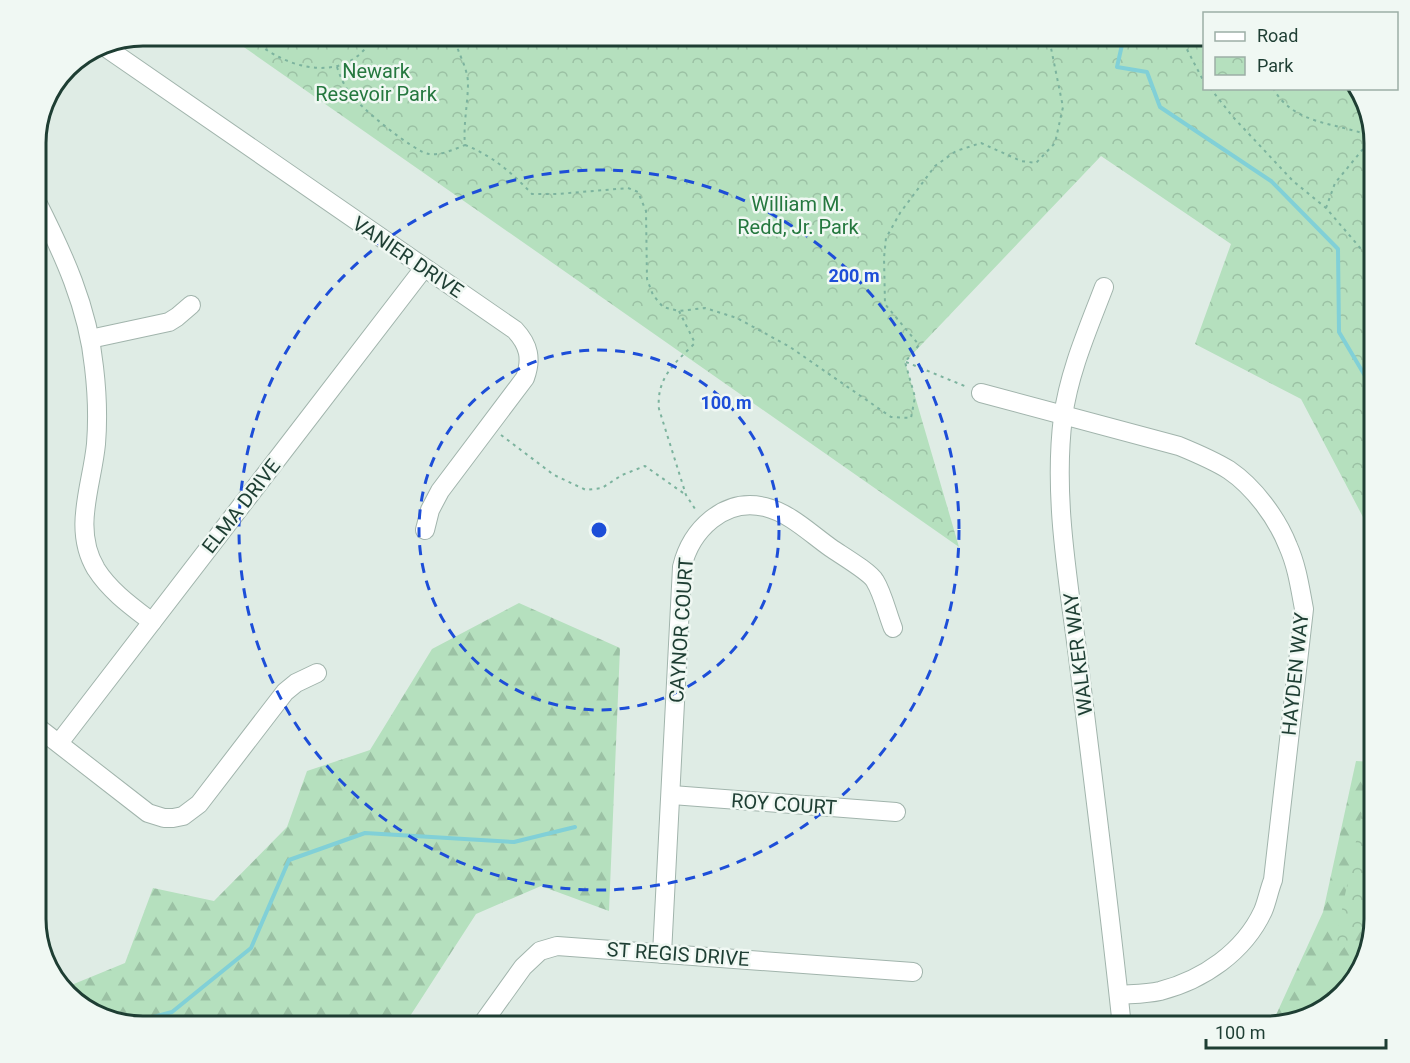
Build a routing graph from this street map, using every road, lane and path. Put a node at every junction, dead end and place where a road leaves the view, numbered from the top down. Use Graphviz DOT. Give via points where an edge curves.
graph roads {
  1 [pos="262,46"];
  2 [pos="367,46"];
  3 [pos="457,46"];
  4 [pos="1050,46"];
  5 [pos="1185,46"];
  6 [pos="112,52"];
  7 [pos="337,68"];
  8 [pos="1203,80"];
  9 [pos="1212,90"];
  10 [pos="1274,90"];
  11 [pos="1363,134"];
  12 [pos="465,145"];
  13 [pos="1364,148"];
  14 [pos="1326,208"];
  15 [pos="47,222"];
  16 [pos="1364,252"];
  17 [pos="424,268"];
  18 [pos="1104,287"];
  19 [pos="191,305"];
  20 [pos="679,311"];
  21 [pos="90,339"];
  22 [pos="905,362"];
  23 [pos="981,393"];
  24 [pos="1063,414"];
  25 [pos="490,426"];
  26 [pos="686,495"];
  27 [pos="705,524"];
  28 [pos="425,530"];
  29 [pos="152,622"];
  30 [pos="893,628"];
  31 [pos="317,673"];
  32 [pos="47,734"];
  33 [pos="59,743"];
  34 [pos="672,795"];
  35 [pos="896,812"];
  36 [pos="662,954"];
  37 [pos="913,972"];
  38 [pos="1119,994"];
  39 [pos="488,1016"];
  40 [pos="1121,1016"];
  1 -- 7 [label="path" via="291,62"];
  2 -- 7 [label="path" via="350,63"];
  3 -- 12 [label="path" via="468,82"];
  4 -- 22 [label="path" via="1063,107 1055,143 1036,164 981,142 956,150 935,166 886,238 885,304 919,345"];
  5 -- 8 [label="path"];
  6 -- 17 [label="street, VANIER DRIVE"];
  7 -- 12 [label="path" via="350,94 405,140 429,154"];
  9 -- 14 [label="path" via="1293,181"];
  10 -- 11 [label="path" via="1286,105 1311,120"];
  12 -- 20 [label="path" via="494,158 532,194 628,188 638,192 646,211 647,279 663,307"];
  13 -- 14 [label="path" via="1335,183"];
  14 -- 16 [label="path"];
  15 -- 21 [label="street" via="81,302"];
  17 -- 25 [label="street, VANIER DRIVE" via="515,330 527,347 525,378"];
  17 -- 29 [label="street, ELMA DRIVE"];
  18 -- 24 [label="street, WALKER WAY" via="1077,360"];
  19 -- 21 [label="street" via="159,325"];
  20 -- 22 [label="path" via="705,308 736,318 790,347 891,417 911,418 915,397"];
  20 -- 26 [label="path" via="695,343 663,380 658,395"];
  21 -- 29 [label="street" via="96,434 83,527 85,540 95,567 106,582"];
  22 -- 23 [label="path"];
  23 -- 24 [label="street, HAYDEN WAY"];
  24 -- 38 [label="street, WALKER WAY" via="1059,470 1065,550"];
  24 -- 38 [label="street, HAYDEN WAY" via="1179,446 1231,472 1256,495 1288,545 1304,609 1273,880 1263,910 1234,952 1212,968 1158,992"];
  25 -- 26 [label="path" via="554,475 586,490 602,488 645,466"];
  25 -- 28 [label="street, VANIER DRIVE" via="440,491"];
  26 -- 27 [label="path"];
  27 -- 30 [label="street, CAYNOR COURT" via="721,512 743,506 765,507 787,516 874,579"];
  27 -- 34 [label="street, CAYNOR COURT" via="686,550 682,567"];
  29 -- 33 [label="street, ELMA DRIVE"];
  31 -- 33 [label="street" via="285,692 199,804 183,816 164,818 148,813"];
  32 -- 33 [label="street"];
  34 -- 35 [label="street, ROY COURT"];
  34 -- 36 [label="street, CAYNOR COURT"];
  36 -- 37 [label="street, ST REGIS DRIVE"];
  36 -- 39 [label="street, ST REGIS DRIVE" via="557,946 540,951 523,967"];
  38 -- 40 [label="street, WALKER WAY"];
}
